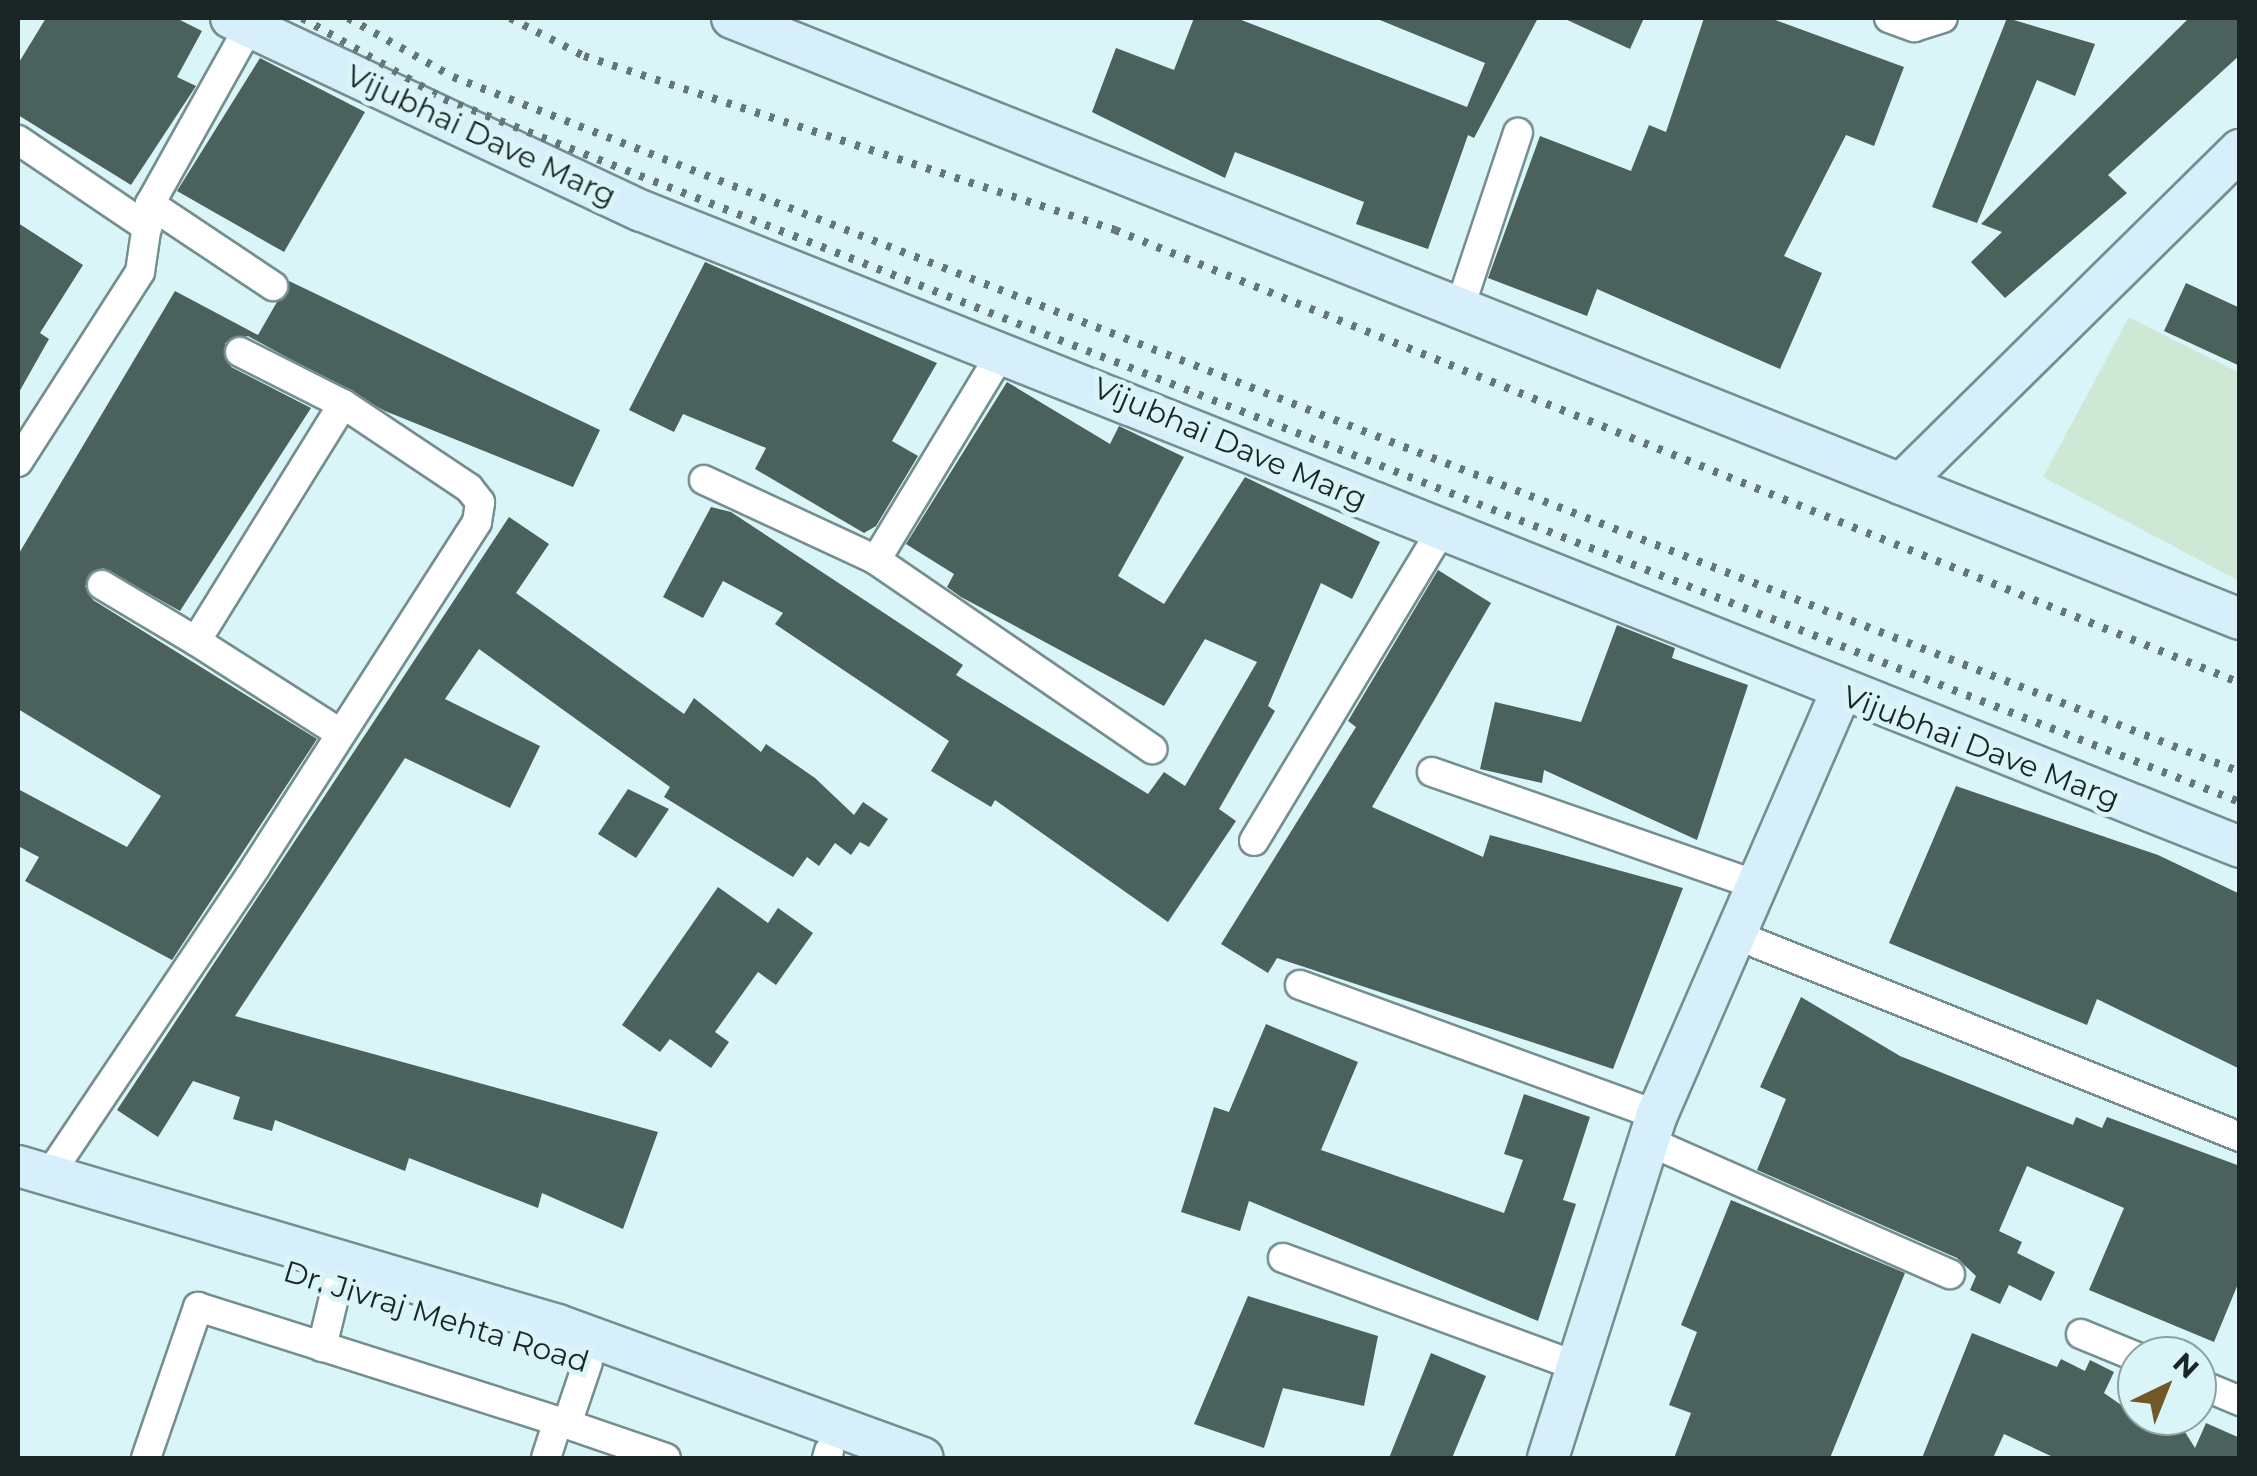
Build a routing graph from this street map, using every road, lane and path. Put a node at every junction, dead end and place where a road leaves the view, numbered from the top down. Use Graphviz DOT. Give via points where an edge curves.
graph roads {
  1 [pos="732,18"];
  2 [pos="1889,18"];
  3 [pos="1943,18"];
  4 [pos="240,22"];
  5 [pos="1518,133"];
  6 [pos="18,140"];
  7 [pos="2240,150"];
  8 [pos="148,216"];
  9 [pos="273,286"];
  10 [pos="1458,313"];
  11 [pos="1002,350"];
  12 [pos="240,352"];
  13 [pos="344,404"];
  14 [pos="18,462"];
  15 [pos="704,480"];
  16 [pos="1901,484"];
  17 [pos="1441,531"];
  18 [pos="876,560"];
  19 [pos="102,585"];
  20 [pos="2240,619"];
  21 [pos="196,641"];
  22 [pos="1840,695"];
  23 [pos="340,734"];
  24 [pos="1152,749"];
  25 [pos="1432,772"];
  26 [pos="1254,841"];
  27 [pos="2240,846"];
  28 [pos="1760,886"];
  29 [pos="1736,935"];
  30 [pos="1300,985"];
  31 [pos="1653,1128"];
  32 [pos="2240,1138"];
  33 [pos="28,1179"];
  34 [pos="1283,1258"];
  35 [pos="1950,1274"];
  36 [pos="337,1285"];
  37 [pos="2081,1334"];
  38 [pos="322,1347"];
  39 [pos="2117,1349"];
  40 [pos="588,1362"];
  41 [pos="1576,1366"];
  42 [pos="563,1422"];
  43 [pos="835,1456"];
  44 [pos="146,1458"];
  45 [pos="546,1458"];
  46 [pos="666,1458"];
  47 [pos="922,1458"];
  48 [pos="1548,1458"];
  1 -- 10 [label="street"];
  2 -- 3 [label="street" via="1914,27"];
  4 -- 8 [label="street"];
  4 -- 11 [label="street, Vijubhai Dave Marg" via="642,211"];
  5 -- 10 [label="street"];
  6 -- 8 [label="street"];
  7 -- 16 [label="street"];
  8 -- 9 [label="street"];
  8 -- 14 [label="street" via="140,272"];
  10 -- 16 [label="street"];
  11 -- 17 [label="street, Vijubhai Dave Marg"];
  11 -- 18 [label="street"];
  12 -- 13 [label="street"];
  13 -- 21 [label="street"];
  13 -- 23 [label="street" via="480,502 476,522"];
  15 -- 18 [label="street"];
  16 -- 20 [label="street"];
  17 -- 22 [label="street, Vijubhai Dave Marg"];
  17 -- 26 [label="street"];
  18 -- 24 [label="street"];
  19 -- 21 [label="street"];
  21 -- 23 [label="street"];
  22 -- 27 [label="street, Vijubhai Dave Marg"];
  22 -- 28 [label="street"];
  23 -- 33 [label="street"];
  25 -- 28 [label="street"];
  28 -- 29 [label="street"];
  29 -- 31 [label="street"];
  29 -- 32 [label="street"];
  30 -- 31 [label="street"];
  31 -- 35 [label="street"];
  31 -- 41 [label="street"];
  33 -- 36 [label="street, Dr. Jivraj Mehta Road"];
  33 -- 47 [label="street" via="558,1324"];
  34 -- 41 [label="street"];
  36 -- 38 [label="street"];
  36 -- 40 [label="street, Dr. Jivraj Mehta Road"];
  37 -- 39 [label="street"];
  38 -- 42 [label="street"];
  38 -- 44 [label="street" via="198,1307"];
  40 -- 42 [label="street"];
  40 -- 43 [label="street, Dr. Jivraj Mehta Road"];
  41 -- 48 [label="street"];
  42 -- 45 [label="street"];
  42 -- 46 [label="street"];
}
